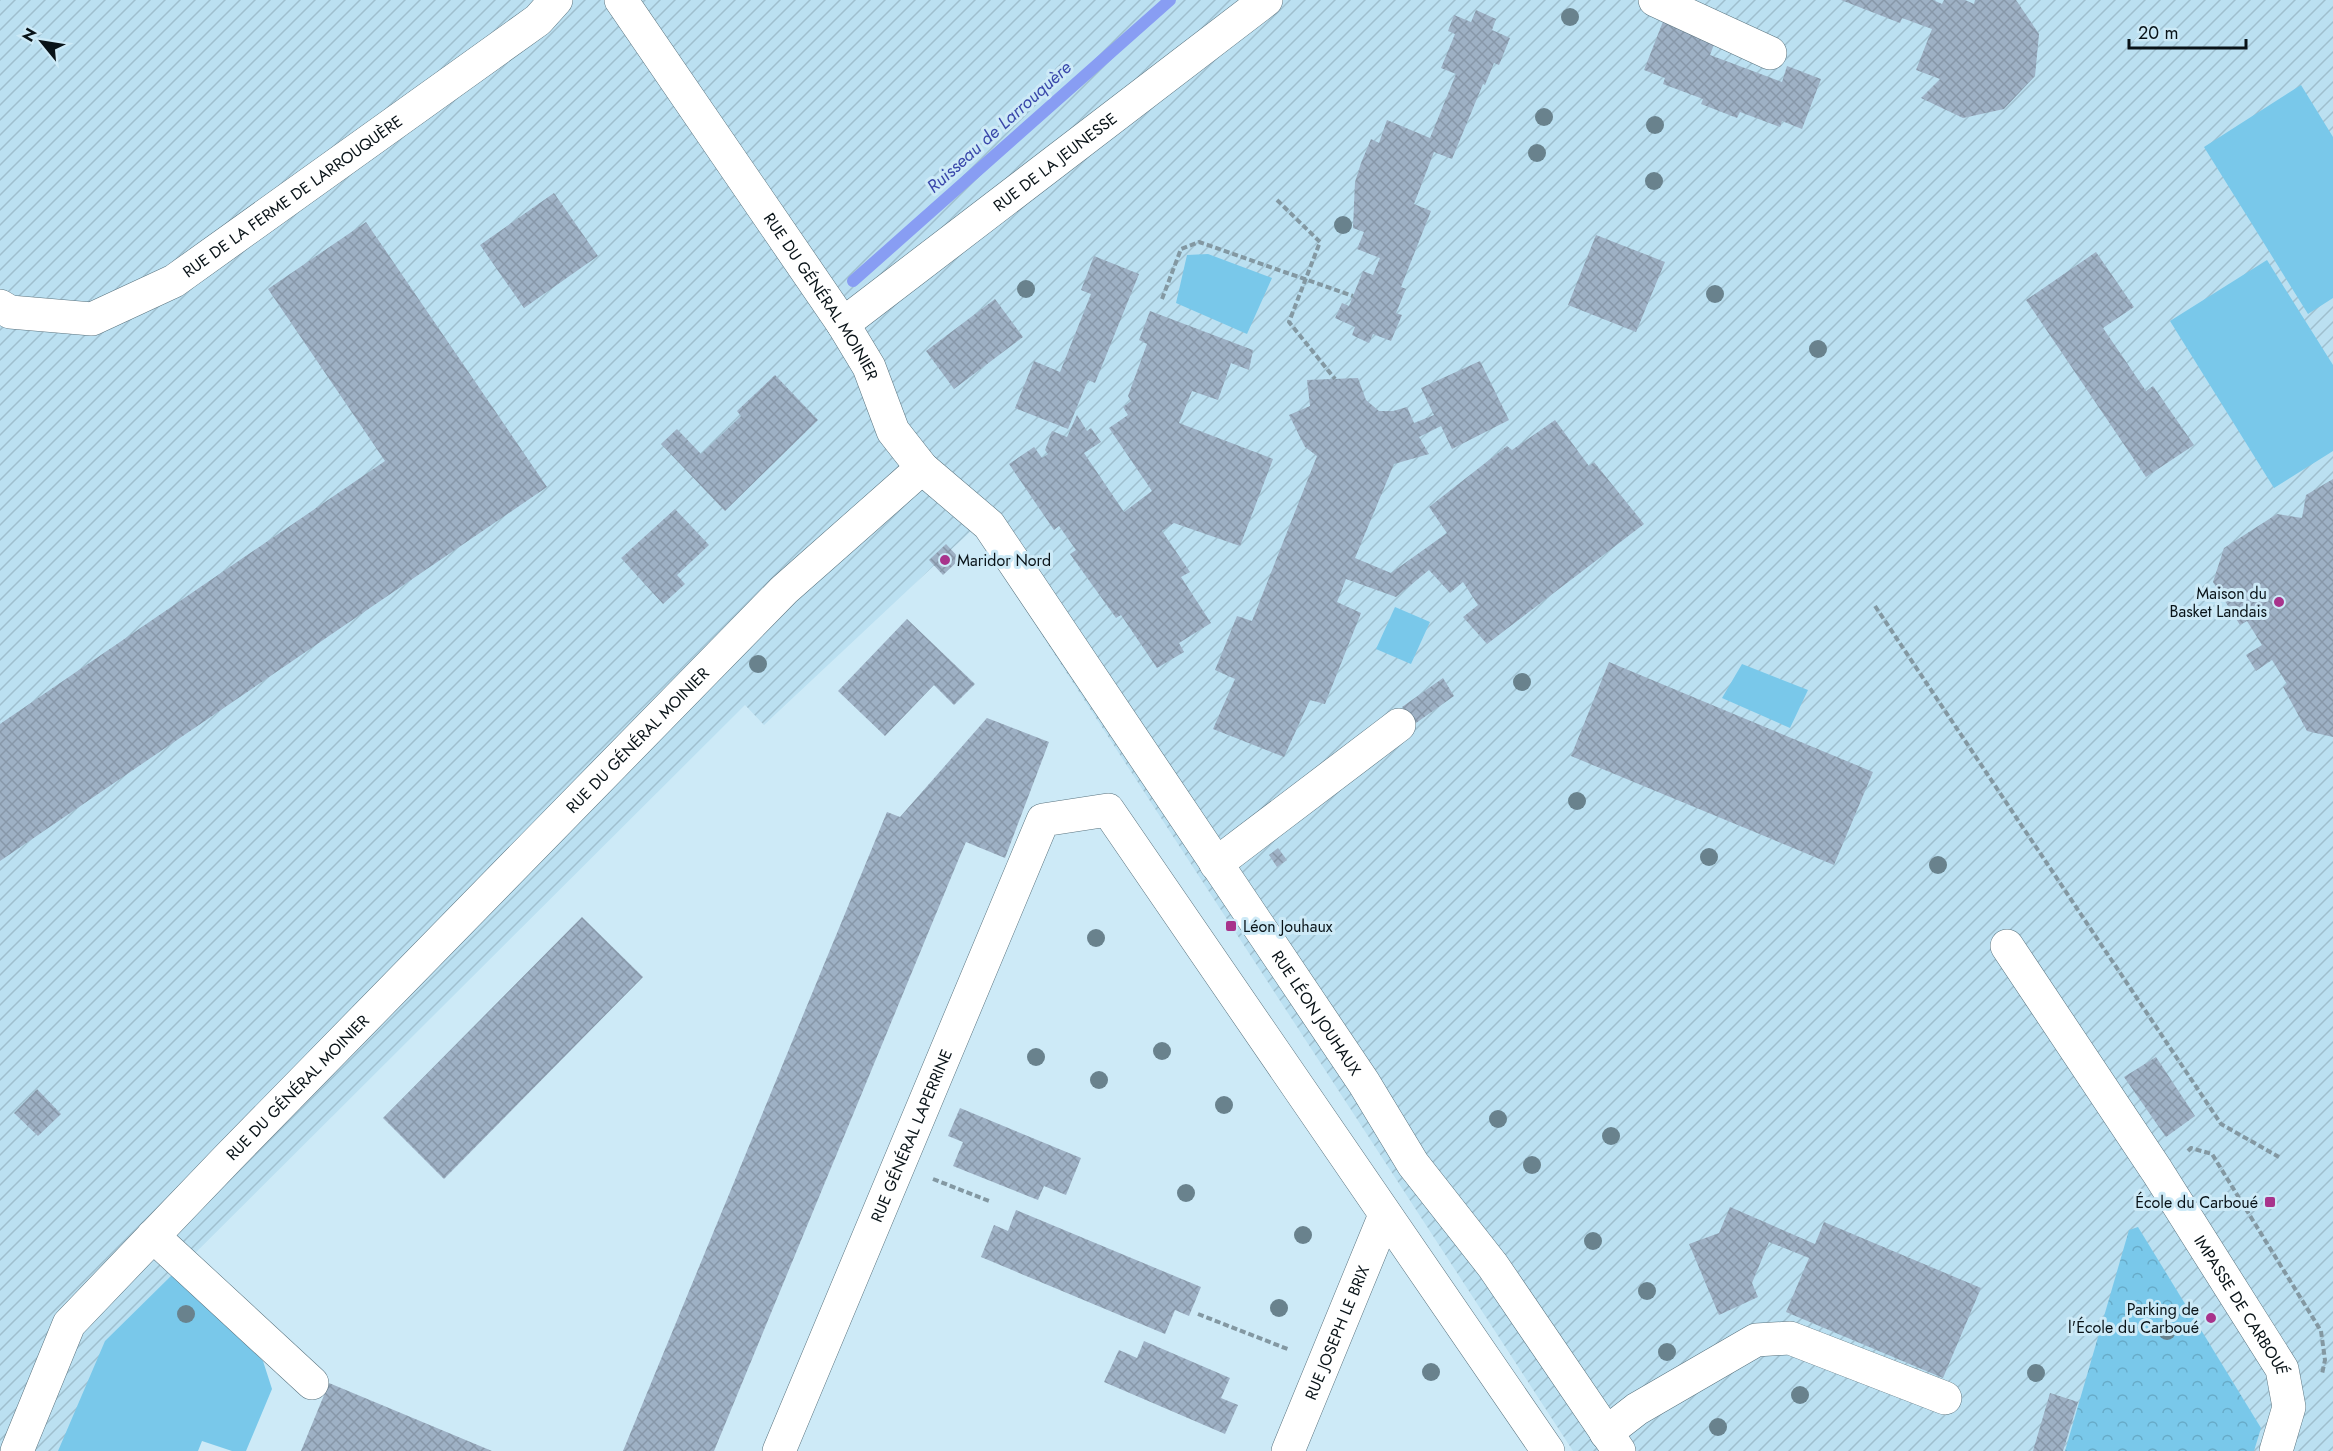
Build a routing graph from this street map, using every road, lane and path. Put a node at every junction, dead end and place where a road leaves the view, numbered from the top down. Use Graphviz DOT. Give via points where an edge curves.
graph roads {
  1 [pos="556,0"];
  2 [pos="621,0"];
  3 [pos="1266,0"];
  4 [pos="1655,0"];
  5 [pos="1770,52"];
  6 [pos="1277,200"];
  7 [pos="1306,280"];
  8 [pos="1353,296"];
  9 [pos="1162,299"];
  10 [pos="0,306"];
  11 [pos="843,324"];
  12 [pos="1335,379"];
  13 [pos="922,468"];
  14 [pos="1875,606"];
  15 [pos="1399,724"];
  16 [pos="1216,864"];
  17 [pos="2007,946"];
  18 [pos="2279,1157"];
  19 [pos="898,1166"];
  20 [pos="989,1201"];
  21 [pos="1385,1215"];
  22 [pos="153,1236"];
  23 [pos="1198,1314"];
  24 [pos="1324,1363"];
  25 [pos="312,1383"];
  26 [pos="1945,1398"];
  27 [pos="1612,1442"];
  28 [pos="17,1451"];
  29 [pos="779,1451"];
  30 [pos="1288,1451"];
  31 [pos="1548,1451"];
  32 [pos="2276,1451"];
  1 -- 10 [label="street, RUE DE LA FERME DE LARROUQUÈRE" via="538,20 174,281 92,319 10,312"];
  2 -- 11 [label="street, RUE DU GÉNÉRAL MOINIER"];
  3 -- 11 [label="street, RUE DE LA JEUNESSE"];
  4 -- 5 [label="street"];
  6 -- 7 [label="path" via="1320,242"];
  7 -- 8 [label="path"];
  7 -- 9 [label="path" via="1199,242 1181,249"];
  7 -- 12 [label="path" via="1289,322"];
  11 -- 13 [label="street, RUE DU GÉNÉRAL MOINIER" via="870,368 893,431"];
  13 -- 16 [label="street, RUE LÉON JOUHAUX" via="989,525"];
  13 -- 22 [label="street, RUE DU GÉNÉRAL MOINIER" via="784,590"];
  14 -- 18 [label="path" via="2222,1124"];
  15 -- 16 [label="street"];
  16 -- 27 [label="street, RUE LÉON JOUHAUX" via="1364,1083 1413,1164 1493,1266"];
  17 -- 32 [label="street, IMPASSE DE CARBOUÉ" via="2157,1171 2282,1369 2289,1407"];
  19 -- 20 [label="path"];
  19 -- 21 [label="street, RUE GÉNÉRAL LAPERRINE" via="1043,820 1108,810"];
  19 -- 29 [label="street, RUE GÉNÉRAL LAPERRINE"];
  21 -- 24 [label="street, RUE JOSEPH LE BRIX"];
  21 -- 31 [label="street"];
  22 -- 25 [label="street"];
  22 -- 28 [label="street, RUE DU GÉNÉRAL MOINIER" via="69,1324"];
  23 -- 24 [label="path"];
  24 -- 30 [label="street, RUE JOSEPH LE BRIX"];
  26 -- 27 [label="street" via="1790,1338 1756,1340 1637,1409"];
}
